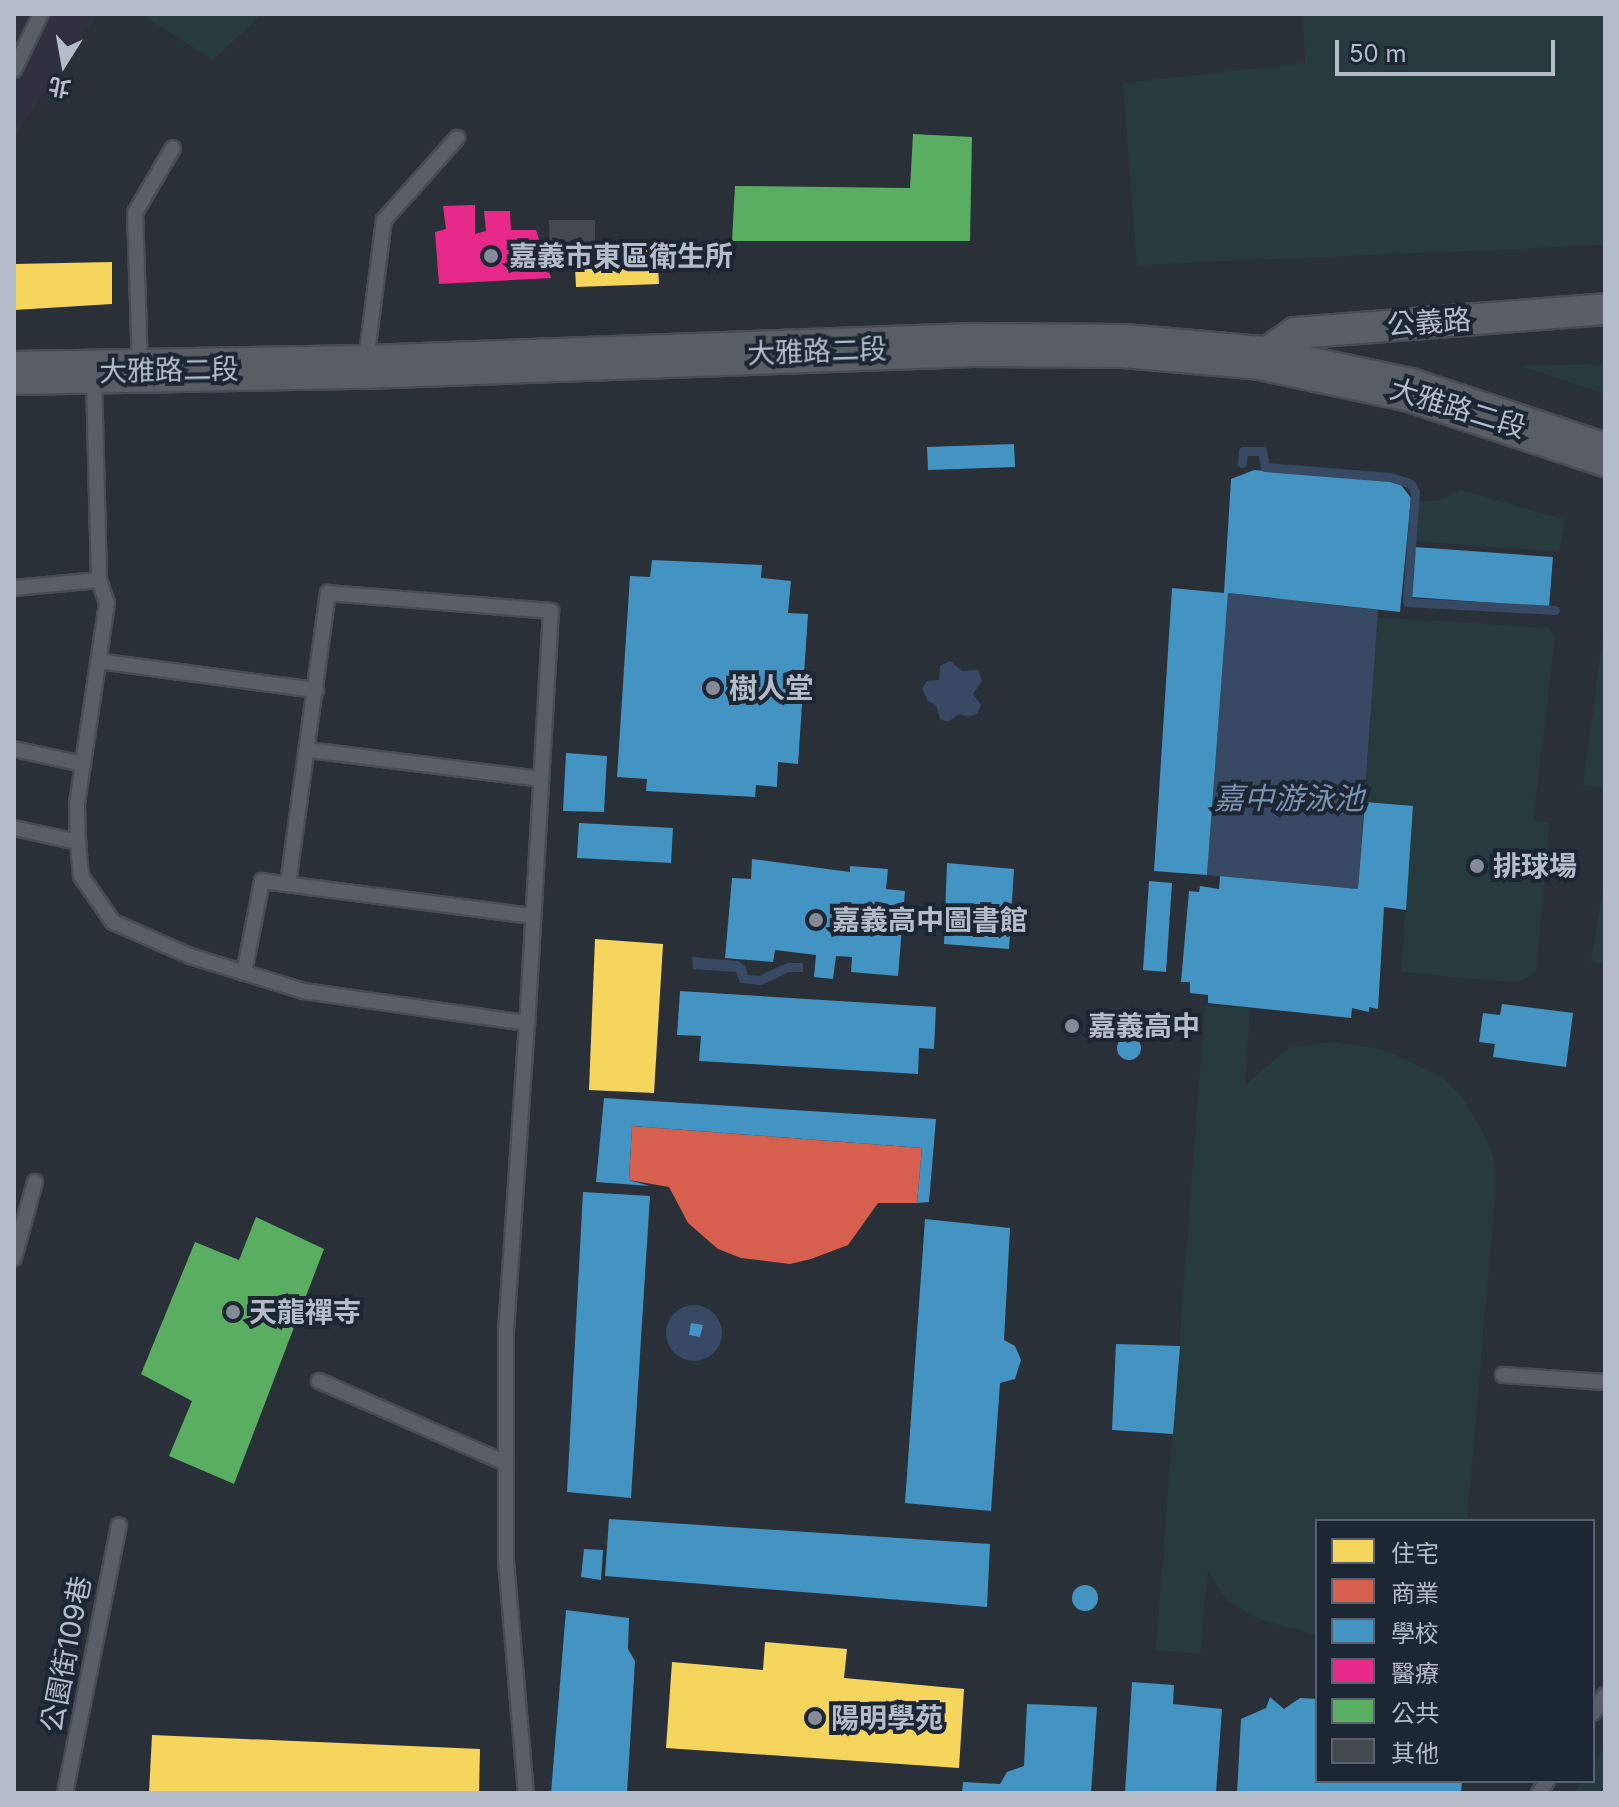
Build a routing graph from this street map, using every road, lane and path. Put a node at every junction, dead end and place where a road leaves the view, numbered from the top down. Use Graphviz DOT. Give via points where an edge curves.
graph roads {
  1 [pos="41,14"];
  2 [pos="14,70"];
  3 [pos="457,138"];
  4 [pos="173,148"];
  5 [pos="1605,309"];
  6 [pos="1260,358"];
  7 [pos="365,367"];
  8 [pos="140,370"];
  9 [pos="94,371"];
  10 [pos="14,373"];
  11 [pos="1605,455"];
  12 [pos="99,580"];
  13 [pos="14,588"];
  14 [pos="98,661"];
  15 [pos="316,690"];
  16 [pos="14,749"];
  17 [pos="308,750"];
  18 [pos="83,764"];
  19 [pos="541,779"];
  20 [pos="14,828"];
  21 [pos="78,842"];
  22 [pos="288,884"];
  23 [pos="533,916"];
  24 [pos="244,973"];
  25 [pos="527,1023"];
  26 [pos="35,1182"];
  27 [pos="18,1228"];
  28 [pos="14,1258"];
  29 [pos="1503,1375"];
  30 [pos="319,1381"];
  31 [pos="1605,1382"];
  32 [pos="506,1463"];
  33 [pos="119,1525"];
  34 [pos="65,1793"];
  35 [pos="526,1793"];
  1 -- 2 [label="lane"];
  3 -- 7 [label="lane" via="384,220"];
  4 -- 8 [label="lane" via="135,213"];
  5 -- 6 [label="street, 公義路" via="1295,333"];
  6 -- 7 [label="main road, 大雅路二段" via="1124,346 973,345"];
  6 -- 11 [label="main road, 大雅路二段" via="1410,390"];
  7 -- 8 [label="main road, 大雅路二段"];
  8 -- 9 [label="main road, 大雅路二段"];
  9 -- 10 [label="main road, 大雅路二段"];
  9 -- 12 [label="lane"];
  12 -- 13 [label="lane"];
  12 -- 14 [label="lane" via="107,603"];
  14 -- 15 [label="lane"];
  14 -- 18 [label="lane"];
  15 -- 17 [label="lane"];
  15 -- 19 [label="lane" via="328,593 551,611"];
  16 -- 18 [label="lane"];
  17 -- 19 [label="lane"];
  17 -- 22 [label="lane"];
  18 -- 21 [label="lane"];
  19 -- 23 [label="lane"];
  20 -- 21 [label="lane"];
  21 -- 24 [label="lane" via="81,876 113,922"];
  22 -- 23 [label="lane"];
  22 -- 24 [label="lane" via="262,881"];
  23 -- 25 [label="lane"];
  24 -- 25 [label="lane" via="304,991"];
  25 -- 32 [label="lane" via="506,1330"];
  26 -- 27 [label="lane"];
  27 -- 28 [label="lane"];
  29 -- 31 [label="lane"];
  30 -- 32 [label="lane"];
  32 -- 35 [label="lane" via="506,1561"];
  33 -- 34 [label="lane, 公園街109巷"];
}
